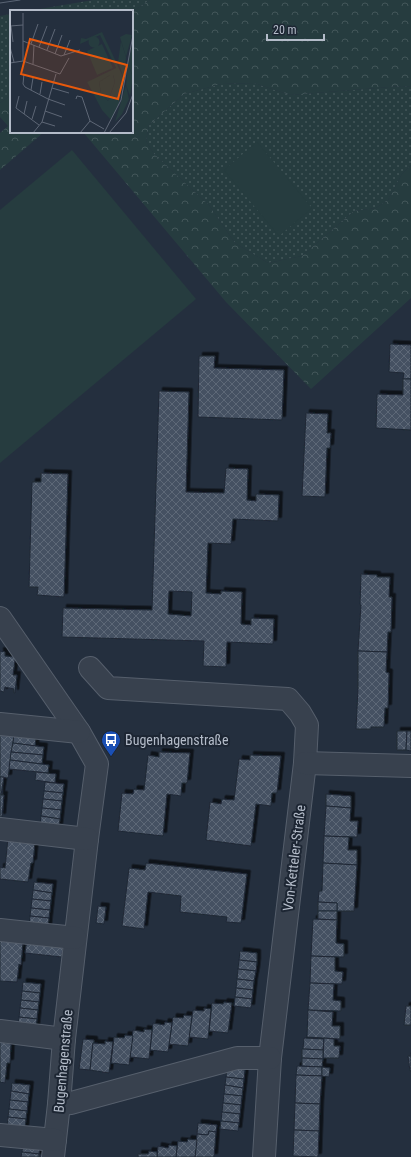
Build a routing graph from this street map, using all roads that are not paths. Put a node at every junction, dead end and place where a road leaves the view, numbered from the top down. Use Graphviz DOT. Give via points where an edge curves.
graph roads {
  1 [pos="0,618"];
  2 [pos="90,668"];
  3 [pos="0,724"];
  4 [pos="79,732"];
  5 [pos="305,763"];
  6 [pos="411,766"];
  7 [pos="0,829"];
  8 [pos="87,839"];
  9 [pos="0,930"];
  10 [pos="75,938"];
  11 [pos="0,1032"];
  12 [pos="64,1039"];
  13 [pos="270,1058"];
  14 [pos="59,1104"];
  15 [pos="0,1135"];
  16 [pos="54,1149"];
  17 [pos="264,1157"];
  1 -- 4 [label="street, Bugenhagenstraße"];
  2 -- 5 [label="street, Von-Ketteler-Straße" via="108,688 288,699 307,725"];
  3 -- 4 [label="street"];
  4 -- 8 [label="street, Bugenhagenstraße" via="97,764"];
  5 -- 6 [label="street"];
  5 -- 13 [label="street, Von-Ketteler-Straße"];
  7 -- 8 [label="street"];
  8 -- 10 [label="street, Bugenhagenstraße"];
  9 -- 10 [label="street"];
  10 -- 12 [label="street, Bugenhagenstraße"];
  11 -- 12 [label="street"];
  12 -- 14 [label="street, Bugenhagenstraße"];
  13 -- 14 [label="street" via="237,1058 71,1103"];
  13 -- 17 [label="street, Von-Ketteler-Straße"];
  14 -- 16 [label="street, Bugenhagenstraße"];
  15 -- 16 [label="street"];
}
